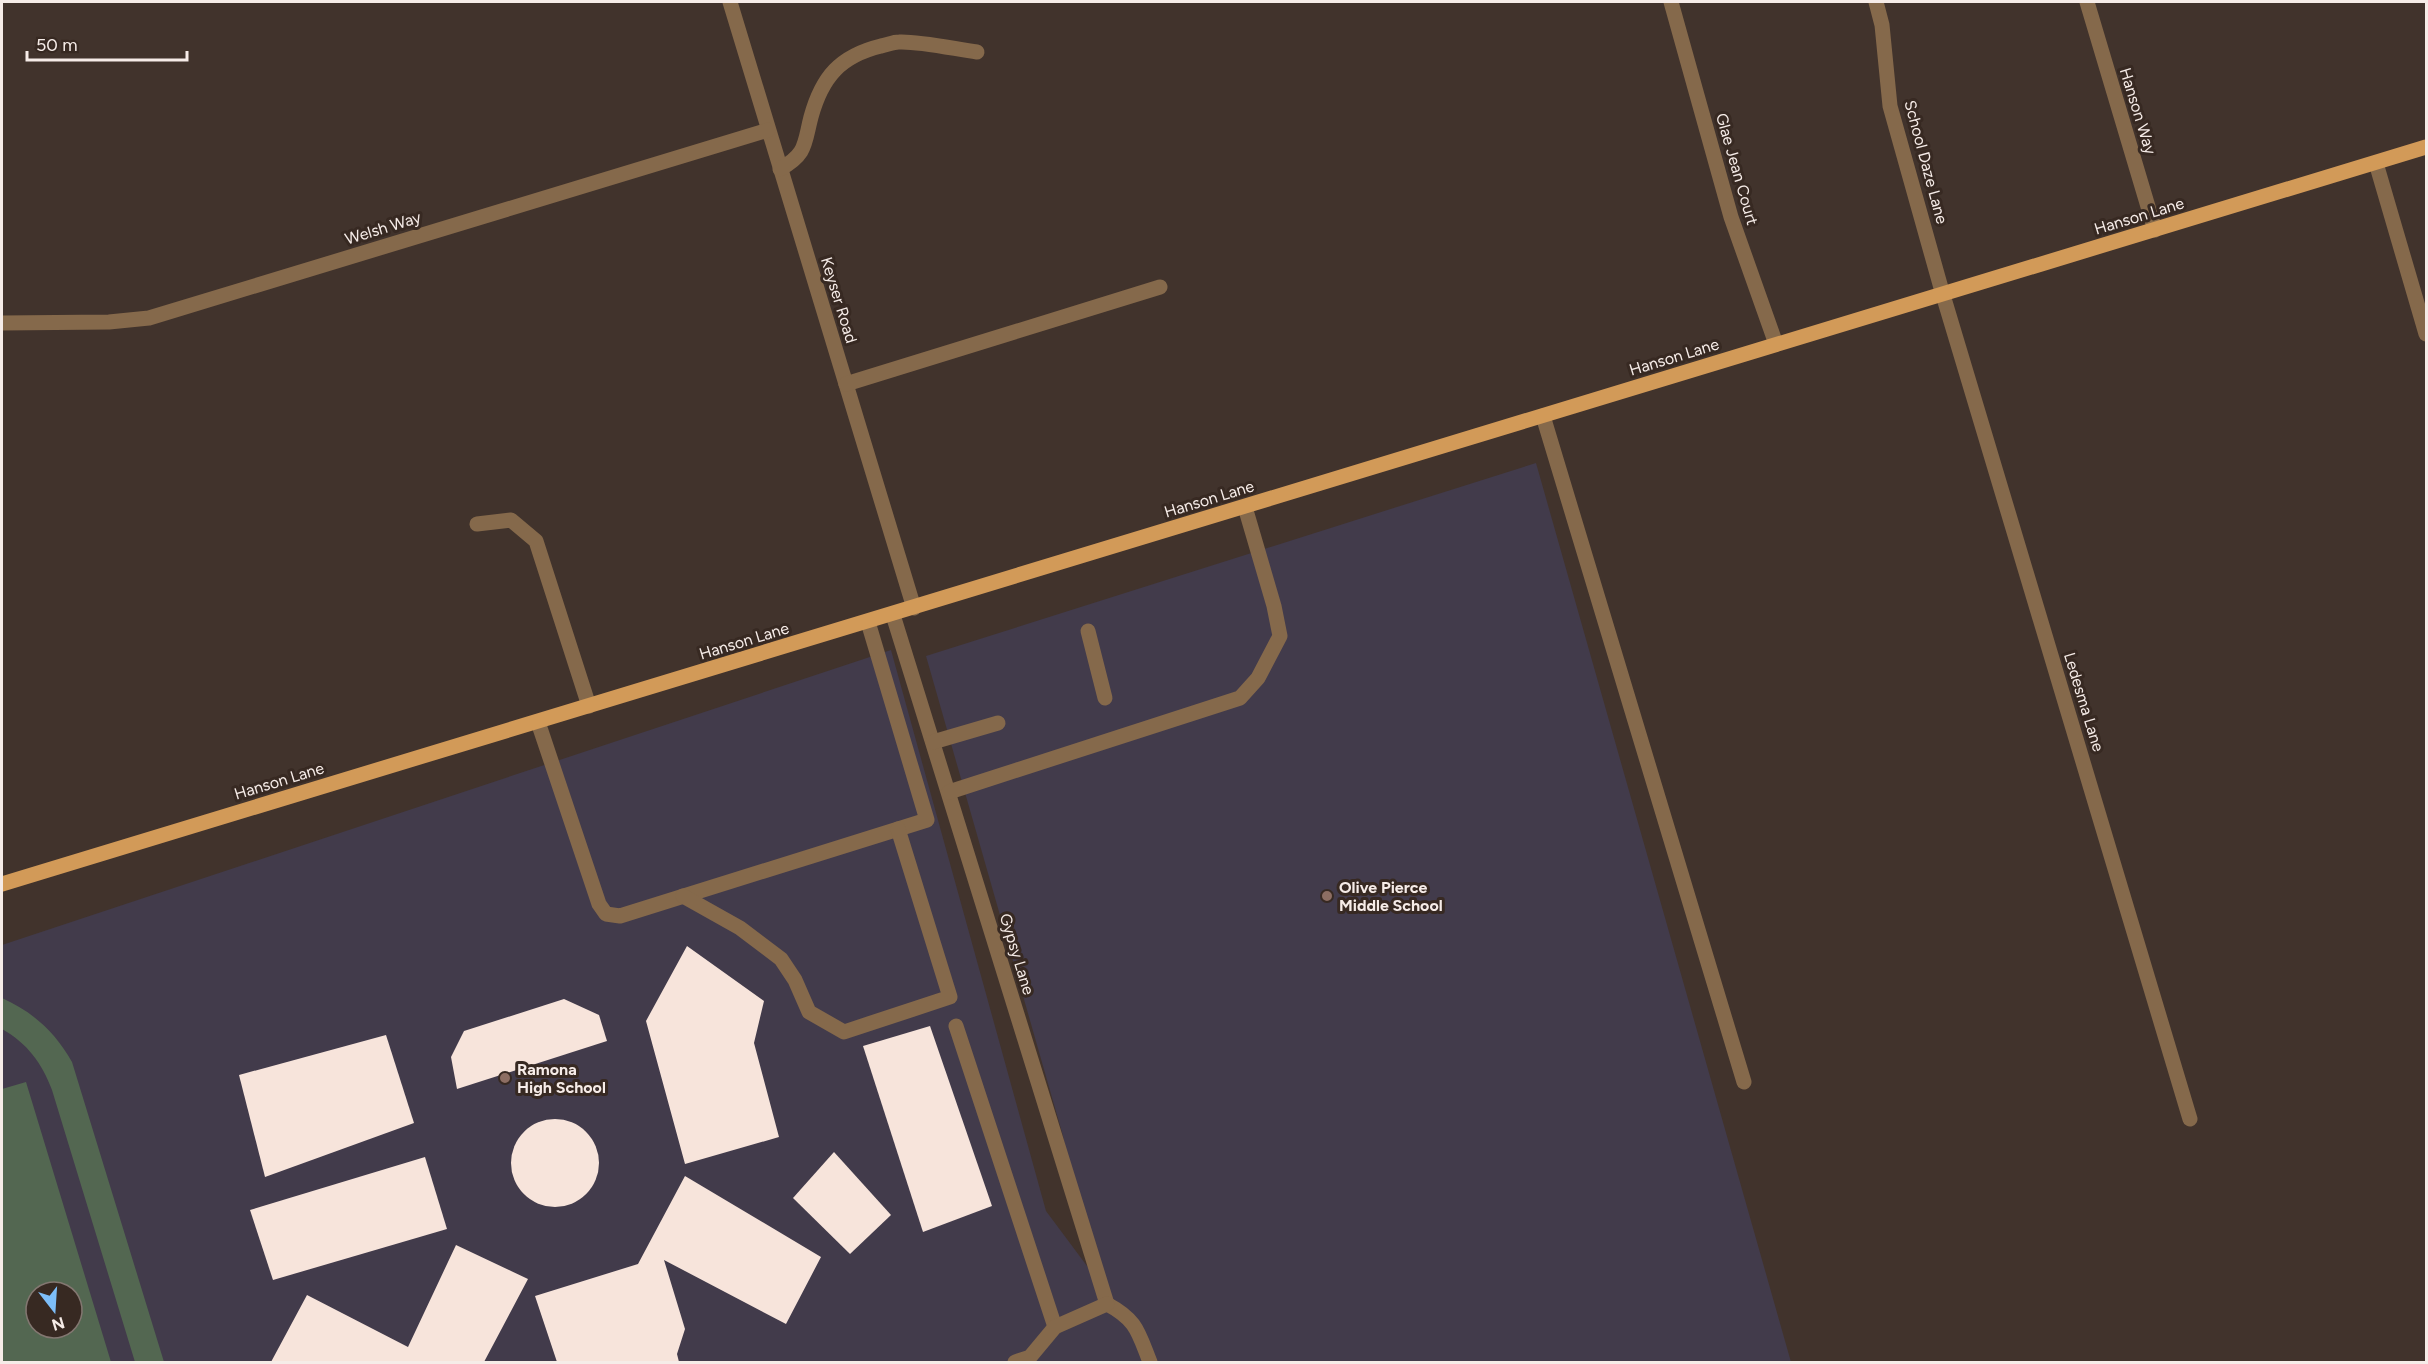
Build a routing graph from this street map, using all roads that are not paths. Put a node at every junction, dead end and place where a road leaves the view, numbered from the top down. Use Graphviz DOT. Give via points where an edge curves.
graph roads {
  1 [pos="730,2"];
  2 [pos="1671,2"];
  3 [pos="1876,2"];
  4 [pos="2087,2"];
  5 [pos="977,52"];
  6 [pos="768,130"];
  7 [pos="2427,147"];
  8 [pos="2376,163"];
  9 [pos="780,169"];
  10 [pos="2155,230"];
  11 [pos="1160,287"];
  12 [pos="1943,295"];
  13 [pos="2,323"];
  14 [pos="2427,334"];
  15 [pos="1776,344"];
  16 [pos="846,384"];
  17 [pos="1543,416"];
  18 [pos="1245,507"];
  19 [pos="477,524"];
  20 [pos="914,608"];
  21 [pos="893,615"];
  22 [pos="868,622"];
  23 [pos="1088,631"];
  24 [pos="1105,698"];
  25 [pos="589,706"];
  26 [pos="538,722"];
  27 [pos="998,723"];
  28 [pos="933,742"];
  29 [pos="949,792"];
  30 [pos="898,829"];
  31 [pos="2,884"];
  32 [pos="683,896"];
  33 [pos="956,1026"];
  34 [pos="1744,1082"];
  35 [pos="2190,1119"];
  36 [pos="1107,1304"];
  37 [pos="1054,1327"];
  38 [pos="1015,1362"];
  39 [pos="1150,1362"];
  1 -- 6 [label="street, Keyser Road"];
  2 -- 15 [label="street, Glae Jean Court" via="1731,217"];
  3 -- 12 [label="street, School Daze Lane" via="1890,106"];
  4 -- 10 [label="street, Hanson Way"];
  5 -- 9 [label="street" via="899,42 865,50 845,61 827,77 816,98 802,153"];
  6 -- 9 [label="street, Keyser Road"];
  6 -- 13 [label="street, Welsh Way" via="149,318"];
  7 -- 8 [label="main road, Hanson Lane"];
  8 -- 10 [label="main road, Hanson Lane"];
  8 -- 14 [label="street"];
  9 -- 16 [label="street, Keyser Road"];
  10 -- 12 [label="main road, Hanson Lane"];
  11 -- 16 [label="street"];
  12 -- 15 [label="main road, Hanson Lane"];
  12 -- 35 [label="street, Ledesma Lane"];
  15 -- 17 [label="main road, Hanson Lane"];
  16 -- 20 [label="street, Keyser Road"];
  17 -- 18 [label="main road, Hanson Lane"];
  17 -- 34 [label="street"];
  18 -- 20 [label="main road, Hanson Lane"];
  18 -- 29 [label="street" via="1280,636 1258,678 1240,698"];
  19 -- 25 [label="street" via="511,520 536,541"];
  20 -- 21 [label="main road, Hanson Lane"];
  21 -- 22 [label="main road, Hanson Lane"];
  21 -- 28 [label="street, Gypsy Lane"];
  22 -- 25 [label="main road, Hanson Lane"];
  22 -- 30 [label="street" via="927,820"];
  23 -- 24 [label="street"];
  25 -- 26 [label="main road, Hanson Lane"];
  26 -- 31 [label="main road, Hanson Lane"];
  26 -- 32 [label="street" via="598,904 606,914 620,916"];
  27 -- 28 [label="street"];
  28 -- 29 [label="street, Gypsy Lane"];
  29 -- 36 [label="street, Gypsy Lane"];
  30 -- 32 [label="street"];
  30 -- 32 [label="street" via="950,997 844,1032 809,1012 781,959 740,928"];
  33 -- 37 [label="street"];
  36 -- 37 [label="street"];
  36 -- 39 [label="street" via="1127,1315"];
  37 -- 38 [label="street" via="1030,1357"];
}
